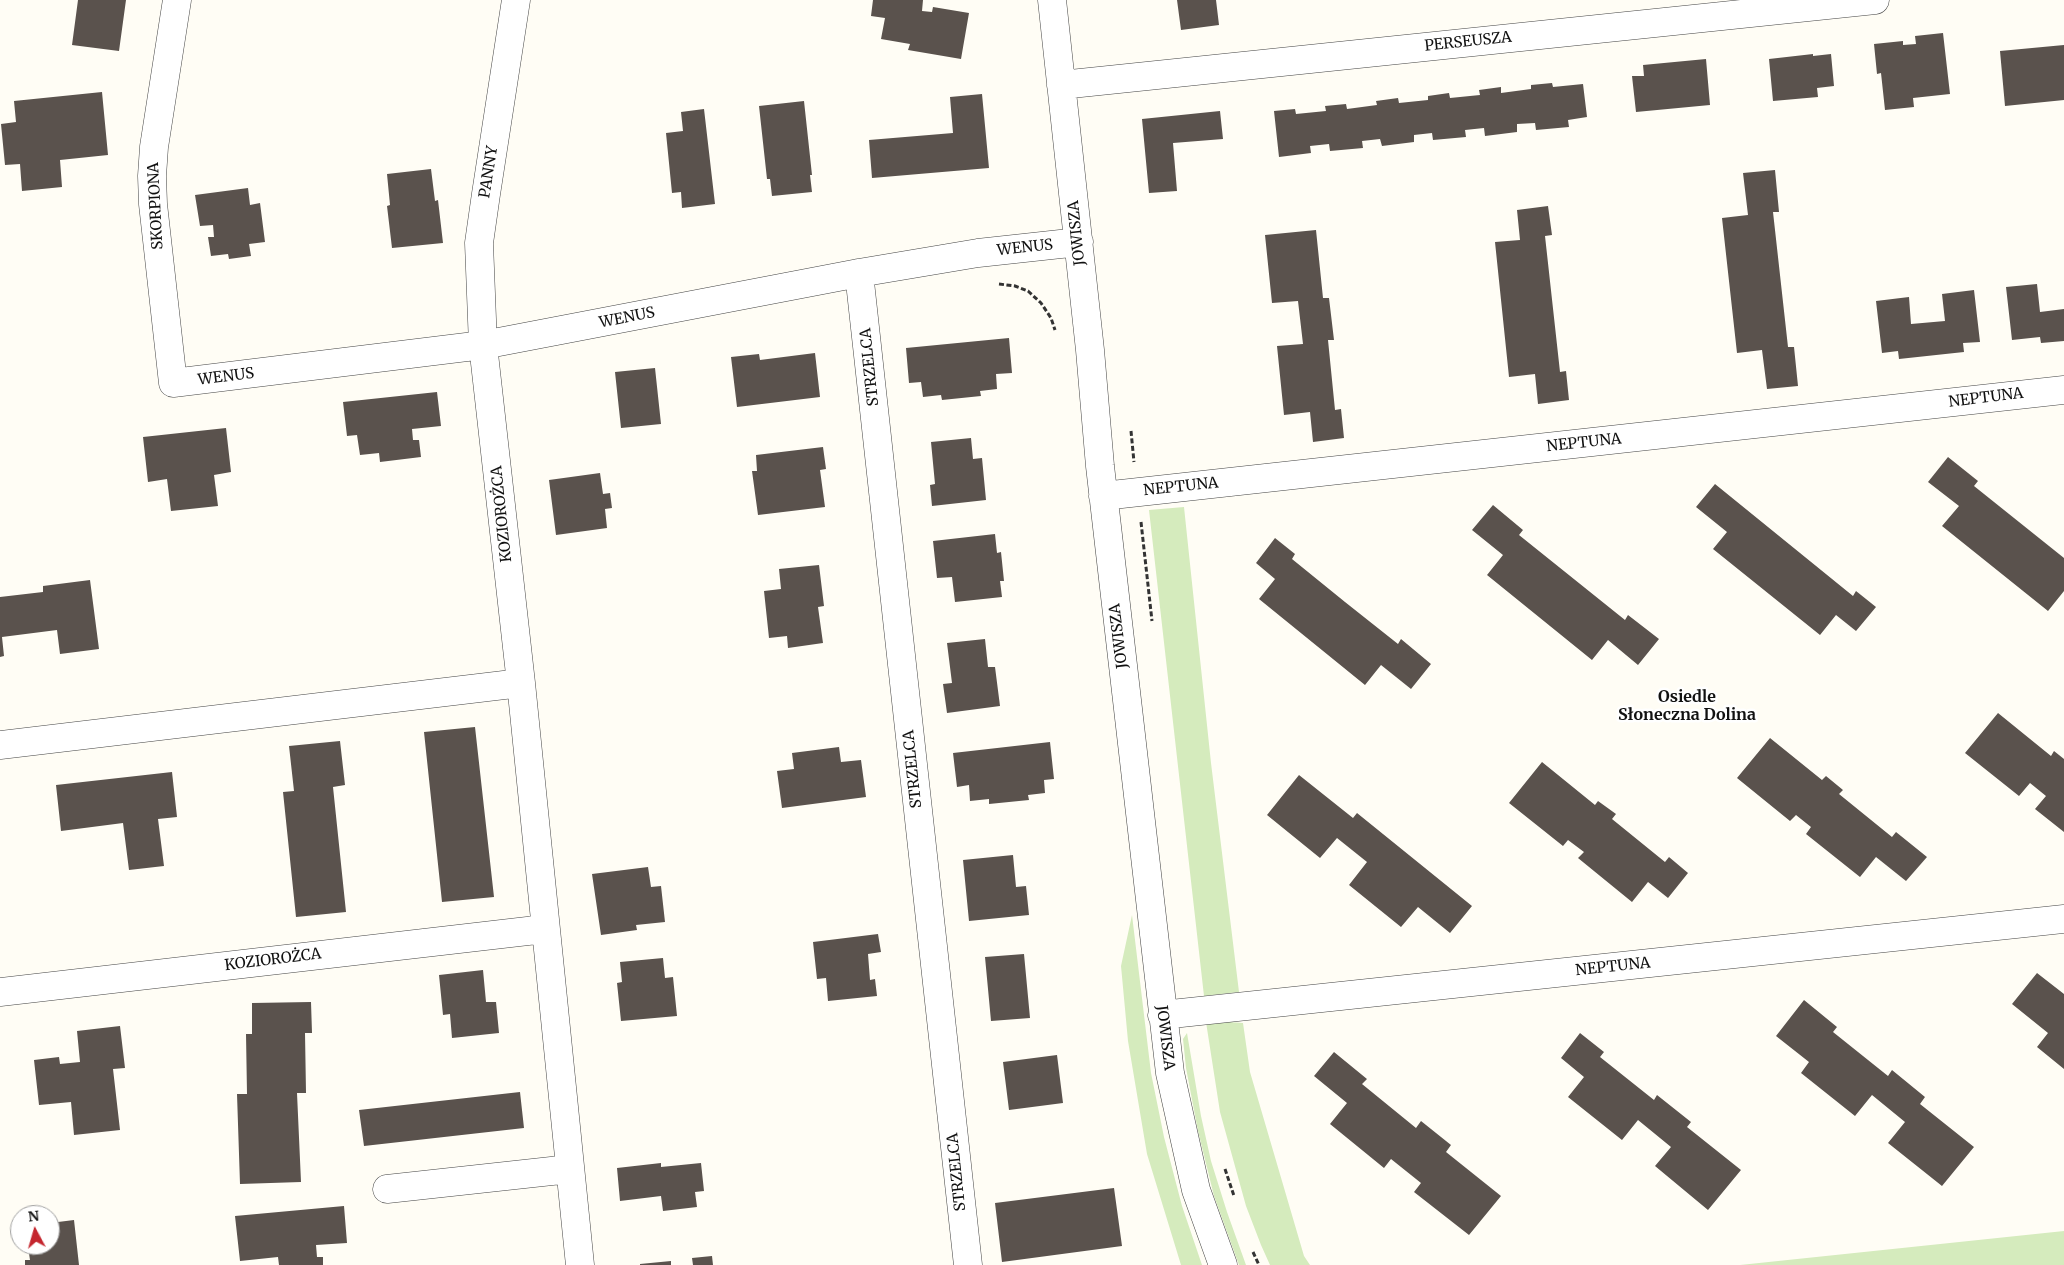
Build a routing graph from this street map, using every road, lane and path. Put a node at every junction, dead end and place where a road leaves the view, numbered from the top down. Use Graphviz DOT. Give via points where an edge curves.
graph roads {
  1 [pos="177,0"];
  2 [pos="516,0"];
  3 [pos="1052,0"];
  4 [pos="1875,0"];
  5 [pos="1061,85"];
  6 [pos="1079,242"];
  7 [pos="859,273"];
  8 [pos="990,285"];
  9 [pos="1056,333"];
  10 [pos="483,345"];
  11 [pos="173,383"];
  12 [pos="2064,390"];
  13 [pos="1103,496"];
  14 [pos="1141,522"];
  15 [pos="1153,630"];
  16 [pos="521,683"];
  17 [pos="0,745"];
  18 [pos="2064,919"];
  19 [pos="545,929"];
  20 [pos="0,992"];
  21 [pos="1162,1016"];
  22 [pos="1224,1165"];
  23 [pos="570,1169"];
  24 [pos="387,1189"];
  25 [pos="1234,1199"];
  26 [pos="1252,1248"];
  27 [pos="580,1265"];
  28 [pos="968,1265"];
  29 [pos="1223,1265"];
  30 [pos="1259,1265"];
  1 -- 11 [label="street, SKORPIONA" via="152,176"];
  2 -- 10 [label="street, PANNY" via="480,243"];
  3 -- 5 [label="street, JOWISZA"];
  4 -- 5 [label="street, PERSEUSZA"];
  5 -- 6 [label="street, JOWISZA"];
  6 -- 7 [label="street, WENUS"];
  6 -- 13 [label="street, JOWISZA"];
  7 -- 10 [label="street, WENUS"];
  7 -- 28 [label="street, STRZELCA"];
  8 -- 9 [label="path" via="1014,286 1028,291 1042,303"];
  10 -- 11 [label="street, WENUS"];
  10 -- 16 [label="street, KOZIOROŻCA"];
  12 -- 13 [label="street, NEPTUNA"];
  13 -- 21 [label="street, JOWISZA"];
  14 -- 15 [label="path"];
  16 -- 17 [label="street"];
  16 -- 19 [label="street, KOZIOROŻCA"];
  18 -- 21 [label="street, NEPTUNA"];
  19 -- 20 [label="street, KOZIOROŻCA"];
  19 -- 23 [label="street, KOZIOROŻCA"];
  21 -- 29 [label="street, JOWISZA" via="1181,1132 1196,1190"];
  22 -- 25 [label="path"];
  23 -- 24 [label="street"];
  23 -- 27 [label="street, KOZIOROŻCA"];
  26 -- 30 [label="path"];
}
